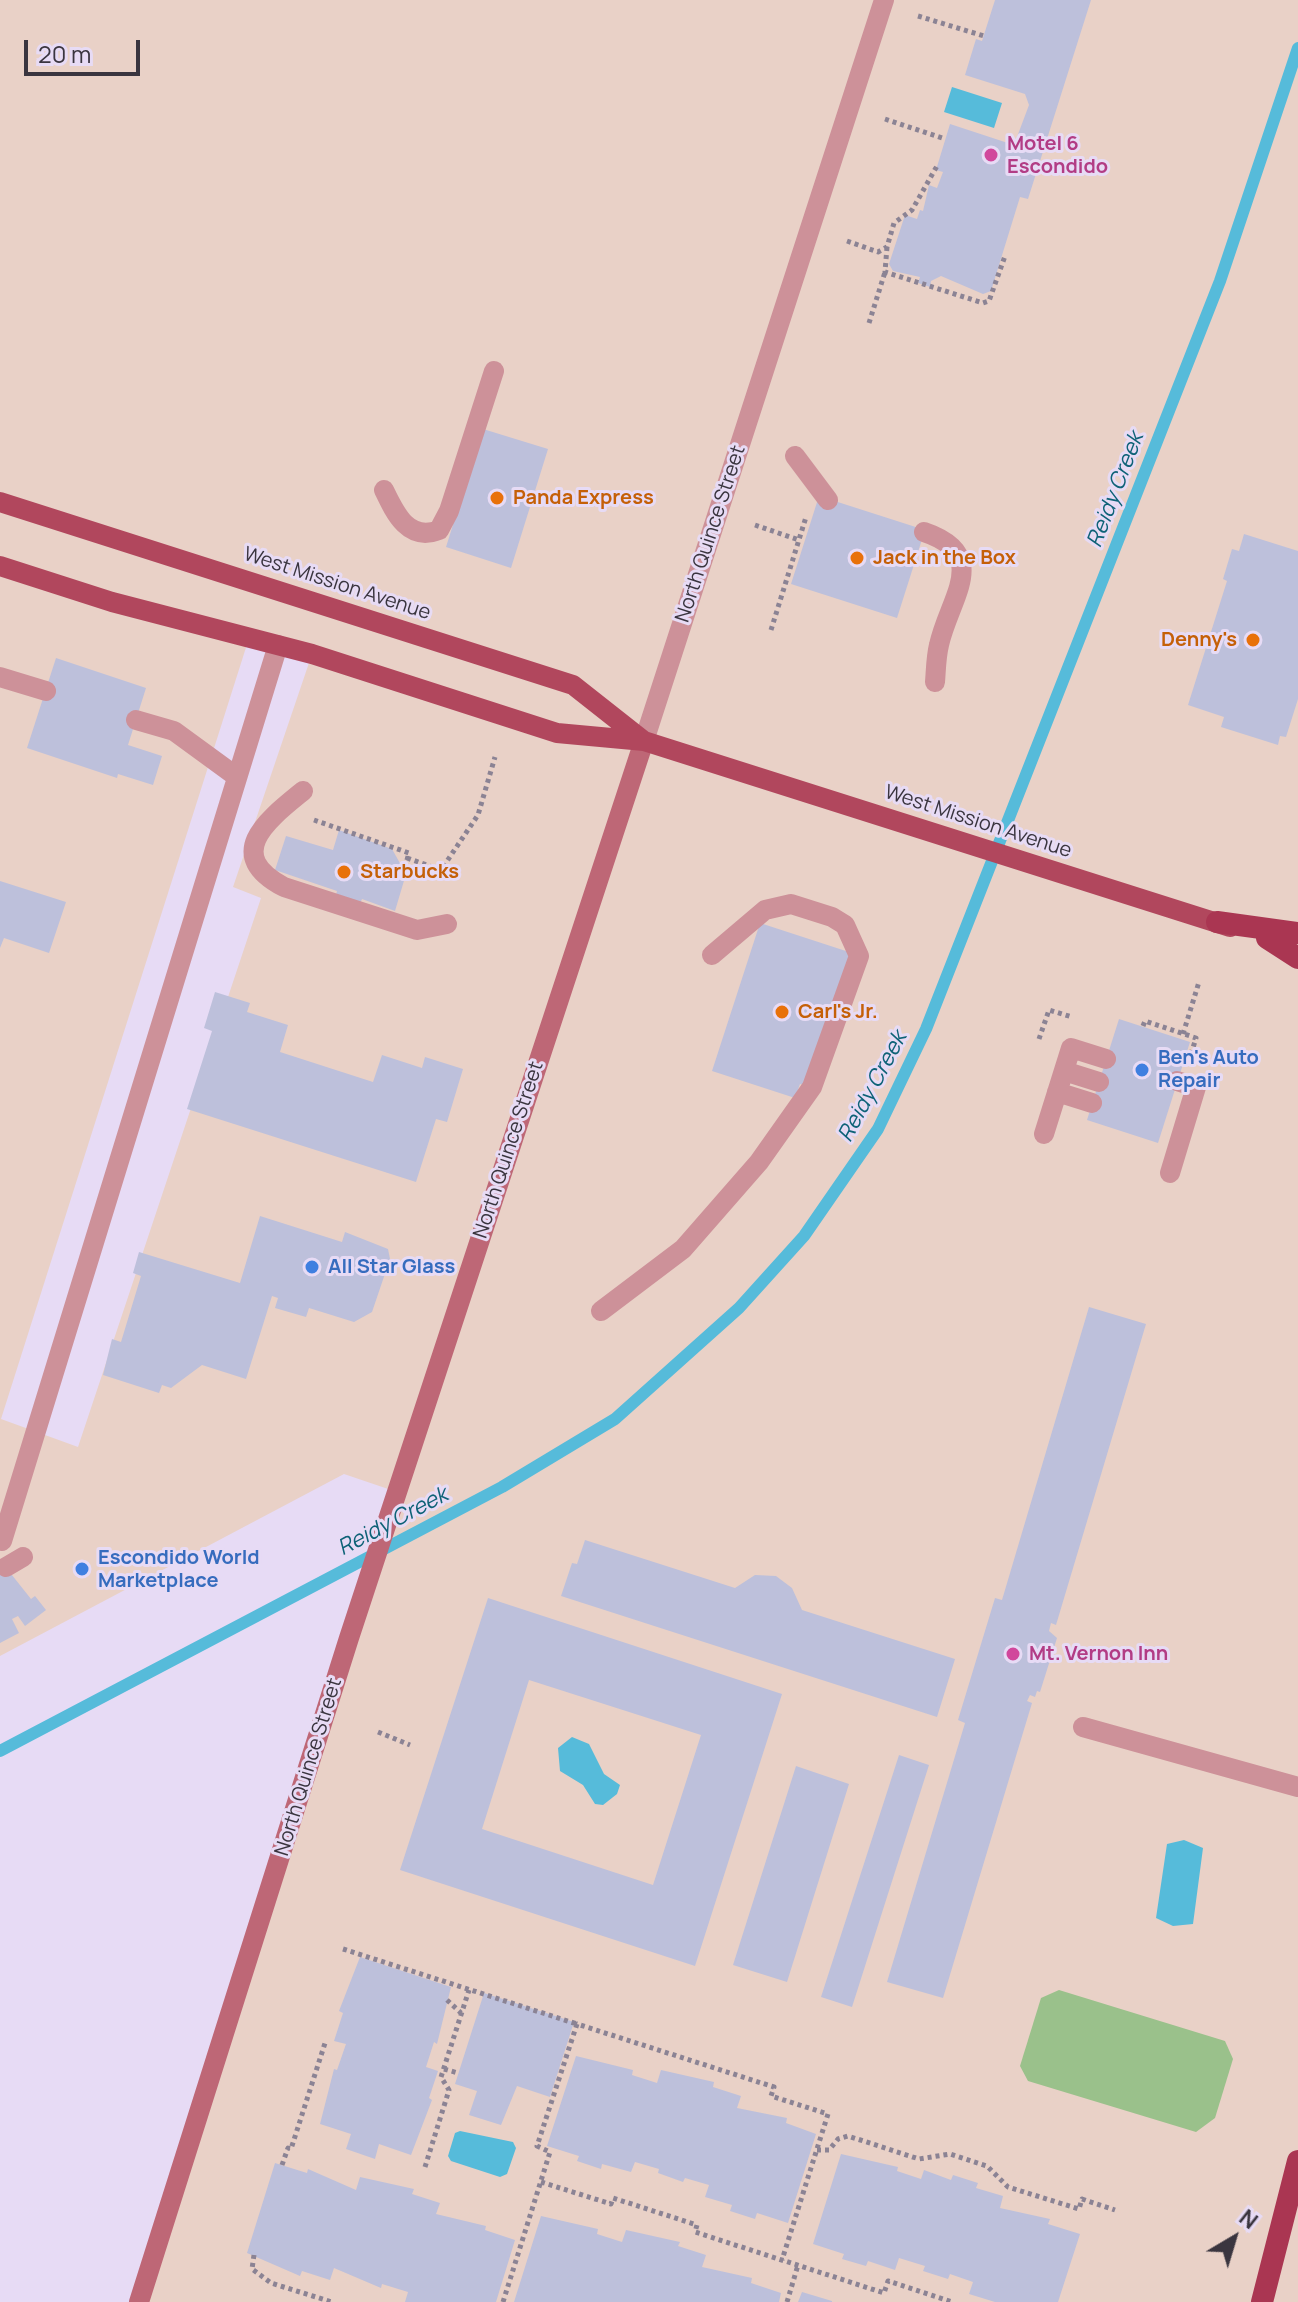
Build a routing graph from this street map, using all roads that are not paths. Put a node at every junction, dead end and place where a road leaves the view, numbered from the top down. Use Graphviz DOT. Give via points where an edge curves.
graph roads {
  1 [pos="884,0"];
  2 [pos="494,371"];
  3 [pos="795,456"];
  4 [pos="384,490"];
  5 [pos="822,492"];
  6 [pos="0,502"];
  7 [pos="924,532"];
  8 [pos="0,566"];
  9 [pos="278,645"];
  10 [pos="0,677"];
  11 [pos="935,682"];
  12 [pos="46,691"];
  13 [pos="136,720"];
  14 [pos="644,741"];
  15 [pos="237,777"];
  16 [pos="303,791"];
  17 [pos="1217,922"];
  18 [pos="447,924"];
  19 [pos="1298,933"];
  20 [pos="1267,938"];
  21 [pos="1298,948"];
  22 [pos="712,955"];
  23 [pos="1298,958"];
  24 [pos="1106,1059"];
  25 [pos="1064,1071"];
  26 [pos="1099,1082"];
  27 [pos="1180,1082"];
  28 [pos="1057,1092"];
  29 [pos="1092,1103"];
  30 [pos="1044,1134"];
  31 [pos="1170,1173"];
  32 [pos="601,1311"];
  33 [pos="2,1541"];
  34 [pos="1083,1727"];
  35 [pos="1298,1787"];
  36 [pos="1298,2161"];
  37 [pos="139,2302"];
  38 [pos="1262,2302"];
  1 -- 14 [label="street, North Quince Street"];
  2 -- 4 [label="street" via="439,530 428,534 408,528"];
  3 -- 5 [label="street"];
  6 -- 14 [label="main road, West Mission Avenue" via="573,685"];
  7 -- 11 [label="street" via="947,541 964,572 939,645"];
  8 -- 9 [label="main road, West Mission Avenue" via="112,602"];
  9 -- 14 [label="main road, West Mission Avenue" via="557,733"];
  9 -- 15 [label="street"];
  10 -- 12 [label="street"];
  13 -- 15 [label="street" via="174,731"];
  14 -- 17 [label="main road, West Mission Avenue"];
  14 -- 37 [label="main road, North Quince Street" via="349,1638"];
  15 -- 33 [label="street"];
  16 -- 18 [label="street" via="265,820 259,833 257,862 267,877 417,930"];
  17 -- 19 [label="highway"];
  17 -- 20 [label="main road, West Mission Avenue"];
  20 -- 21 [label="main road, West Mission Avenue"];
  20 -- 23 [label="highway"];
  22 -- 32 [label="street" via="765,910 791,904 845,925 859,956 812,1087 759,1162 683,1249"];
  24 -- 25 [label="street" via="1071,1048"];
  25 -- 26 [label="street"];
  25 -- 28 [label="street"];
  27 -- 31 [label="street" via="1196,1087 1180,1107 1173,1128"];
  28 -- 29 [label="street"];
  28 -- 30 [label="street"];
  34 -- 35 [label="street"];
  36 -- 38 [label="highway"];
}
